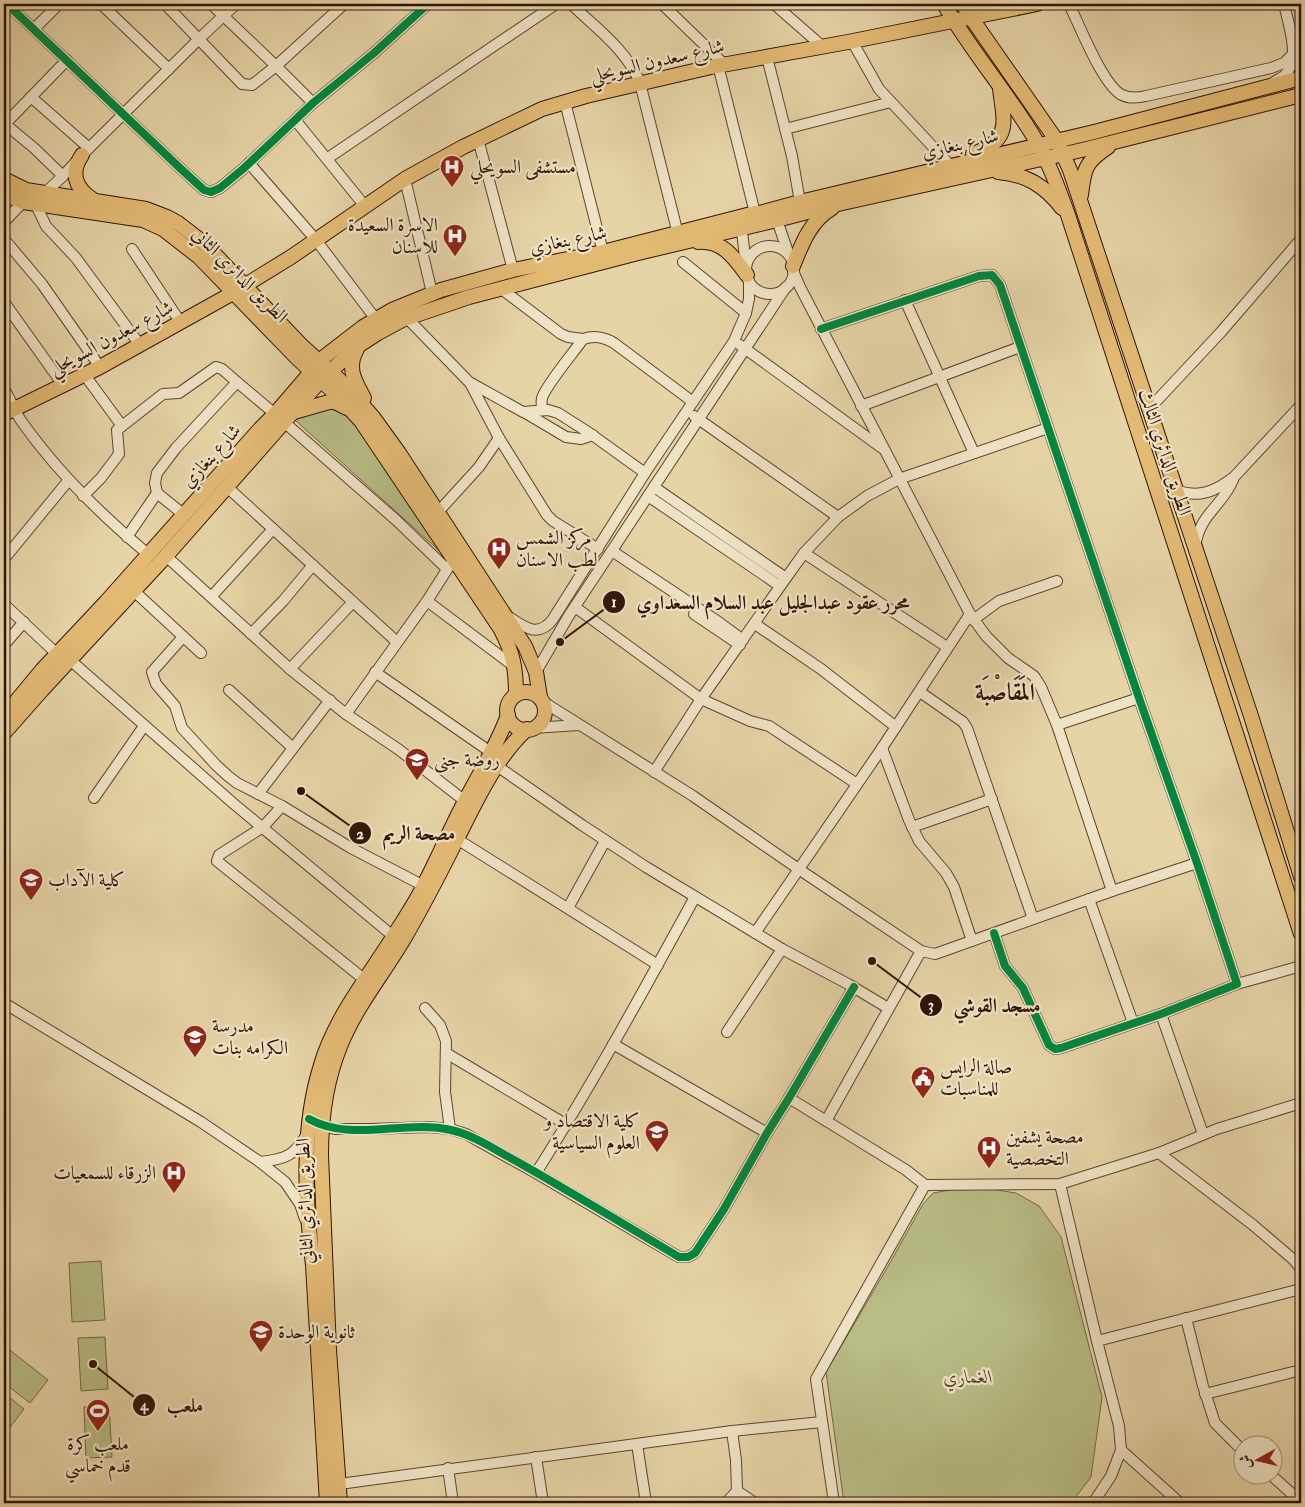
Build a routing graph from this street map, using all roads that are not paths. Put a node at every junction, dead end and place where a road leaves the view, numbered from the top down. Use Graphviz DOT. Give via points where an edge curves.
graph roads {
  1 [pos="7,4"];
  2 [pos="59,4"];
  3 [pos="101,4"];
  4 [pos="165,4"];
  5 [pos="211,4"];
  6 [pos="236,4"];
  7 [pos="344,4"];
  8 [pos="428,4"];
  9 [pos="556,4"];
  10 [pos="571,4"];
  11 [pos="662,4"];
  12 [pos="774,4"];
  13 [pos="944,4"];
  14 [pos="963,4"];
  15 [pos="1038,4"];
  16 [pos="1069,4"];
  17 [pos="1284,4"];
  18 [pos="223,16"];
  19 [pos="970,16"];
  20 [pos="953,20"];
  21 [pos="34,28"];
  22 [pos="199,39"];
  23 [pos="852,41"];
  24 [pos="822,46"];
  25 [pos="1297,54"];
  26 [pos="767,57"];
  27 [pos="67,60"];
  28 [pos="721,65"];
  29 [pos="276,66"];
  30 [pos="170,69"];
  31 [pos="1301,78"];
  32 [pos="640,83"];
  33 [pos="1269,86"];
  34 [pos="1000,88"];
  35 [pos="1301,95"];
  36 [pos="31,97"];
  37 [pos="564,102"];
  38 [pos="891,102"];
  39 [pos="313,104"];
  40 [pos="124,113"];
  41 [pos="296,121"];
  42 [pos="4,125"];
  43 [pos="785,129"];
  44 [pos="478,139"];
  45 [pos="1122,139"];
  46 [pos="1058,141"];
  47 [pos="1039,145"];
  48 [pos="86,151"];
  49 [pos="1064,154"];
  50 [pos="328,158"];
  51 [pos="1045,158"];
  52 [pos="249,163"];
  53 [pos="942,166"];
  54 [pos="985,171"];
  55 [pos="63,176"];
  56 [pos="4,179"];
  57 [pos="405,179"];
  58 [pos="44,193"];
  59 [pos="4,194"];
  60 [pos="93,199"];
  61 [pos="800,202"];
  62 [pos="1081,203"];
  63 [pos="30,204"];
  64 [pos="838,204"];
  65 [pos="364,205"];
  66 [pos="754,213"];
  67 [pos="1068,215"];
  68 [pos="774,216"];
  69 [pos="4,222"];
  70 [pos="741,223"];
  71 [pos="4,239"];
  72 [pos="680,239"];
  73 [pos="1301,239"];
  74 [pos="316,240"];
  75 [pos="132,249"];
  76 [pos="604,252"];
  77 [pos="683,262"];
  78 [pos="792,264"];
  79 [pos="513,270"];
  80 [pos="747,274"];
  81 [pos="786,287"];
  82 [pos="500,288"];
  83 [pos="239,289"];
  84 [pos="432,293"];
  85 [pos="905,300"];
  86 [pos="4,302"];
  87 [pos="746,313"];
  88 [pos="375,318"];
  89 [pos="407,318"];
  90 [pos="181,323"];
  91 [pos="821,329"];
  92 [pos="583,339"];
  93 [pos="734,341"];
  94 [pos="140,345"];
  95 [pos="358,346"];
  96 [pos="1020,347"];
  97 [pos="746,349"];
  98 [pos="100,367"];
  99 [pos="320,372"];
  100 [pos="84,374"];
  101 [pos="940,378"];
  102 [pos="238,382"];
  103 [pos="470,383"];
  104 [pos="64,385"];
  105 [pos="4,389"];
  106 [pos="1301,405"];
  107 [pos="690,406"];
  108 [pos="862,406"];
  109 [pos="1149,409"];
  110 [pos="542,410"];
  111 [pos="9,412"];
  112 [pos="353,412"];
  113 [pos="523,412"];
  114 [pos="284,416"];
  115 [pos="373,417"];
  116 [pos="699,420"];
  117 [pos="122,426"];
  118 [pos="1048,428"];
  119 [pos="593,435"];
  120 [pos="499,438"];
  121 [pos="885,450"];
  122 [pos="974,453"];
  123 [pos="645,473"];
  124 [pos="1234,476"];
  125 [pos="899,479"];
  126 [pos="68,481"];
  127 [pos="226,486"];
  128 [pos="1176,490"];
  129 [pos="651,491"];
  130 [pos="157,493"];
  131 [pos="82,496"];
  132 [pos="438,512"];
  133 [pos="184,514"];
  134 [pos="838,517"];
  135 [pos="273,528"];
  136 [pos="127,536"];
  137 [pos="598,549"];
  138 [pos="1195,550"];
  139 [pos="804,553"];
  140 [pos="148,554"];
  141 [pos="610,554"];
  142 [pos="166,556"];
  143 [pos="4,559"];
  144 [pos="455,560"];
  145 [pos="313,565"];
  146 [pos="783,582"];
  147 [pos="1057,582"];
  148 [pos="134,591"];
  149 [pos="212,596"];
  150 [pos="427,601"];
  151 [pos="353,602"];
  152 [pos="4,604"];
  153 [pos="575,607"];
  154 [pos="505,614"];
  155 [pos="972,617"];
  156 [pos="24,622"];
  157 [pos="754,624"];
  158 [pos="251,634"];
  159 [pos="183,637"];
  160 [pos="397,642"];
  161 [pos="741,643"];
  162 [pos="4,645"];
  163 [pos="947,647"];
  164 [pos="200,653"];
  165 [pos="63,657"];
  166 [pos="515,667"];
  167 [pos="290,670"];
  168 [pos="376,672"];
  169 [pos="536,672"];
  170 [pos="229,690"];
  171 [pos="920,692"];
  172 [pos="516,695"];
  173 [pos="1139,698"];
  174 [pos="541,699"];
  175 [pos="701,699"];
  176 [pos="330,700"];
  177 [pos="346,714"];
  178 [pos="508,715"];
  179 [pos="4,716"];
  180 [pos="579,725"];
  181 [pos="1057,725"];
  182 [pos="144,726"];
  183 [pos="896,727"];
  184 [pos="530,729"];
  185 [pos="4,733"];
  186 [pos="293,748"];
  187 [pos="882,748"];
  188 [pos="494,759"];
  189 [pos="216,765"];
  190 [pos="654,772"];
  191 [pos="205,777"];
  192 [pos="856,784"];
  193 [pos="258,794"];
  194 [pos="94,798"];
  195 [pos="992,799"];
  196 [pos="1277,800"];
  197 [pos="282,806"];
  198 [pos="1260,806"];
  199 [pos="467,808"];
  200 [pos="263,827"];
  201 [pos="912,827"];
  202 [pos="457,839"];
  203 [pos="1296,840"];
  204 [pos="605,841"];
  205 [pos="1198,863"];
  206 [pos="800,870"];
  207 [pos="1301,877"];
  208 [pos="424,886"];
  209 [pos="1112,891"];
  210 [pos="695,897"];
  211 [pos="1089,899"];
  212 [pos="568,908"];
  213 [pos="1033,919"];
  214 [pos="755,933"];
  215 [pos="994,933"];
  216 [pos="1301,934"];
  217 [pos="393,936"];
  218 [pos="972,941"];
  219 [pos="782,949"];
  220 [pos="921,951"];
  221 [pos="658,965"];
  222 [pos="1301,966"];
  223 [pos="365,980"];
  224 [pos="1236,984"];
  225 [pos="854,987"];
  226 [pos="4,1003"];
  227 [pos="425,1008"];
  228 [pos="888,1008"];
  229 [pos="1161,1014"];
  230 [pos="1133,1024"];
  231 [pos="727,1032"];
  232 [pos="613,1044"];
  233 [pos="446,1053"];
  234 [pos="789,1098"];
  235 [pos="1301,1104"];
  236 [pos="826,1121"];
  237 [pos="567,1125"];
  238 [pos="313,1126"];
  239 [pos="450,1129"];
  240 [pos="767,1133"];
  241 [pos="1203,1134"];
  242 [pos="1159,1153"];
  243 [pos="260,1162"];
  244 [pos="536,1173"];
  245 [pos="1060,1184"];
  246 [pos="925,1185"];
  247 [pos="308,1226"];
  248 [pos="319,1264"];
  249 [pos="1301,1269"];
  250 [pos="1301,1289"];
  251 [pos="1186,1318"];
  252 [pos="1098,1341"];
  253 [pos="1301,1370"];
  254 [pos="1205,1394"];
  255 [pos="822,1422"];
  256 [pos="732,1431"];
  257 [pos="1232,1440"];
  258 [pos="637,1444"];
  259 [pos="1121,1450"];
  260 [pos="536,1457"];
  261 [pos="448,1468"];
  262 [pos="1281,1484"];
  263 [pos="332,1485"];
  264 [pos="736,1491"];
  265 [pos="1301,1502"];
  266 [pos="327,1503"];
  267 [pos="340,1503"];
  268 [pos="453,1503"];
  269 [pos="543,1503"];
  270 [pos="646,1503"];
  271 [pos="726,1503"];
  272 [pos="755,1503"];
  273 [pos="834,1503"];
  274 [pos="1093,1503"];
  275 [pos="1180,1503"];
  1 -- 21 [label="street"];
  2 -- 21 [label="street"];
  3 -- 30 [label="street"];
  4 -- 22 [label="street"];
  5 -- 18 [label="street"];
  6 -- 18 [label="street"];
  7 -- 29 [label="street"];
  8 -- 39 [label="street"];
  9 -- 50 [label="street"];
  10 -- 32 [label="street" via="624,54"];
  11 -- 28 [label="street"];
  12 -- 24 [label="street"];
  13 -- 20 [label="main road, الطريق الدائري الثالث"];
  14 -- 19 [label="main road, الطريق الدائري الثالث"];
  15 -- 19 [label="main road, شارع سعدون السويحلي"];
  16 -- 25 [label="street" via="1103,74 1113,88 1129,98 1270,68"];
  17 -- 25 [label="street"];
  18 -- 22 [label="street"];
  18 -- 29 [label="street"];
  19 -- 20 [label="main road, شارع سعدون السويحلي"];
  19 -- 46 [label="main road, الطريق الدائري الثالث"];
  20 -- 23 [label="main road, شارع سعدون السويحلي"];
  20 -- 34 [label="main road, الطريق الدائري الثالث"];
  21 -- 27 [label="street"];
  22 -- 29 [label="street" via="242,84 252,85"];
  22 -- 30 [label="street"];
  23 -- 24 [label="main road, شارع سعدون السويحلي"];
  23 -- 38 [label="street" via="867,71"];
  24 -- 26 [label="main road, شارع سعدون السويحلي"];
  25 -- 33 [label="street" via="1286,75"];
  26 -- 28 [label="main road, شارع سعدون السويحلي"];
  26 -- 43 [label="street"];
  27 -- 36 [label="street"];
  27 -- 40 [label="street"];
  28 -- 32 [label="main road, شارع سعدون السويحلي"];
  28 -- 66 [label="street"];
  29 -- 39 [label="street"];
  30 -- 40 [label="street"];
  31 -- 33 [label="main road, شارع بنغازي"];
  32 -- 37 [label="main road, شارع سعدون السويحلي"];
  32 -- 72 [label="street"];
  33 -- 46 [label="main road, شارع بنغازي"];
  34 -- 47 [label="main road, الطريق الدائري الثالث"];
  34 -- 53 [label="main road" via="1005,124 1000,135 980,151"];
  35 -- 45 [label="main road, شارع بنغازي"];
  36 -- 42 [label="street"];
  36 -- 48 [label="street"];
  37 -- 44 [label="main road, شارع سعدون السويحلي"];
  37 -- 76 [label="street"];
  38 -- 43 [label="street"];
  38 -- 53 [label="street"];
  39 -- 41 [label="street"];
  40 -- 48 [label="street"];
  40 -- 52 [label="street" via="204,190 211,192 220,188"];
  41 -- 50 [label="street"];
  41 -- 52 [label="street"];
  42 -- 55 [label="street"];
  43 -- 61 [label="street"];
  44 -- 57 [label="main road, شارع سعدون السويحلي"];
  44 -- 79 [label="street"];
  45 -- 49 [label="main road, شارع بنغازي"];
  45 -- 62 [label="main road" via="1090,160 1085,167"];
  46 -- 47 [label="main road, شارع بنغازي"];
  46 -- 49 [label="main road, الطريق الدائري الثالث"];
  47 -- 51 [label="main road, الطريق الدائري الثالث"];
  47 -- 53 [label="main road, شارع بنغازي"];
  48 -- 55 [label="street"];
  48 -- 60 [label="main road" via="75,171 82,193"];
  49 -- 51 [label="main road, شارع بنغازي"];
  49 -- 62 [label="main road, الطريق الدائري الثالث"];
  50 -- 65 [label="street"];
  51 -- 54 [label="main road, شارع بنغازي"];
  51 -- 67 [label="main road, الطريق الدائري الثالث"];
  52 -- 74 [label="street"];
  53 -- 61 [label="main road, شارع بنغازي"];
  54 -- 64 [label="main road, شارع بنغازي"];
  54 -- 67 [label="main road" via="1006,172 1030,179 1049,193"];
  55 -- 58 [label="street"];
  56 -- 58 [label="main road" via="26,190"];
  57 -- 65 [label="main road, شارع سعدون السويحلي"];
  57 -- 84 [label="street"];
  58 -- 60 [label="main road"];
  58 -- 63 [label="street"];
  59 -- 63 [label="main road, الطريق الدائري الثاني"];
  60 -- 83 [label="main road" via="146,209 188,229 204,243"];
  61 -- 68 [label="main road, شارع بنغازي"];
  62 -- 109 [label="main road, الطريق الدائري الثالث"];
  63 -- 69 [label="street"];
  63 -- 83 [label="main road, الطريق الدائري الثاني" via="142,220 163,229"];
  63 -- 94 [label="street" via="76,258"];
  64 -- 68 [label="main road, شارع بنغازي"];
  64 -- 78 [label="main road" via="812,226"];
  65 -- 74 [label="main road, شارع سعدون السويحلي"];
  66 -- 68 [label="main road, شارع بنغازي"];
  66 -- 70 [label="main road, شارع بنغازي"];
  67 -- 198 [label="main road, الطريق الدائري الثالث"];
  68 -- 70 [label="main road, شارع بنغازي"];
  68 -- 78 [label="street"];
  70 -- 72 [label="main road, شارع بنغازي"];
  70 -- 80 [label="street"];
  71 -- 98 [label="street" via="42,284"];
  72 -- 76 [label="main road, شارع بنغازي"];
  72 -- 80 [label="main road" via="722,246"];
  72 -- 82 [label="main road, شارع بنغازي"];
  73 -- 109 [label="street"];
  74 -- 83 [label="main road, شارع سعدون السويحلي"];
  74 -- 88 [label="street"];
  75 -- 90 [label="street"];
  76 -- 79 [label="main road, شارع بنغازي"];
  77 -- 87 [label="street"];
  78 -- 80 [label="street" via="780,248 767,246 751,255"];
  78 -- 81 [label="street" via="792,278"];
  78 -- 91 [label="street"];
  79 -- 84 [label="main road, شارع بنغازي"];
  80 -- 81 [label="street" via="753,287 766,293"];
  80 -- 87 [label="street" via="749,299"];
  81 -- 97 [label="street"];
  82 -- 89 [label="main road, شارع بنغازي"];
  82 -- 92 [label="street" via="561,334"];
  83 -- 90 [label="main road, شارع سعدون السويحلي"];
  83 -- 99 [label="main road, الطريق الدائري الثاني"];
  84 -- 88 [label="main road, شارع بنغازي"];
  85 -- 91 [label="street"];
  85 -- 96 [label="street" via="979,276 992,275 1000,285"];
  85 -- 101 [label="street"];
  86 -- 104 [label="street"];
  87 -- 93 [label="street"];
  88 -- 99 [label="main road, شارع بنغازي" via="344,340"];
  89 -- 95 [label="main road, شارع بنغازي"];
  89 -- 103 [label="street"];
  90 -- 94 [label="main road, شارع سعدون السويحلي"];
  91 -- 108 [label="street"];
  92 -- 107 [label="street" via="609,340"];
  92 -- 110 [label="street" via="544,394"];
  93 -- 97 [label="street"];
  93 -- 107 [label="street"];
  94 -- 98 [label="main road, شارع سعدون السويحلي"];
  95 -- 99 [label="main road, شارع بنغازي"];
  95 -- 115 [label="main road" via="352,357 351,371"];
  96 -- 101 [label="street"];
  96 -- 118 [label="street"];
  97 -- 116 [label="street"];
  97 -- 121 [label="street"];
  98 -- 100 [label="main road, شارع سعدون السويحلي"];
  99 -- 112 [label="main road"];
  99 -- 114 [label="main road, شارع بنغازي"];
  99 -- 115 [label="main road" via="345,385"];
  100 -- 104 [label="main road, شارع سعدون السويحلي"];
  100 -- 117 [label="street"];
  101 -- 108 [label="street"];
  101 -- 122 [label="street"];
  102 -- 114 [label="street"];
  102 -- 117 [label="street" via="216,367 179,393 162,394"];
  102 -- 130 [label="street" via="157,473"];
  103 -- 113 [label="street"];
  103 -- 120 [label="street"];
  104 -- 111 [label="main road, شارع سعدون السويحلي"];
  105 -- 111 [label="street"];
  106 -- 124 [label="street"];
  107 -- 116 [label="street"];
  107 -- 123 [label="street"];
  108 -- 121 [label="street"];
  109 -- 128 [label="main road, الطريق الدائري الثالث"];
  110 -- 113 [label="street"];
  110 -- 119 [label="street" via="558,413"];
  111 -- 126 [label="street"];
  112 -- 114 [label="main road" via="343,405 329,402"];
  112 -- 144 [label="main road"];
  113 -- 119 [label="street" via="566,438 581,439"];
  114 -- 127 [label="main road, شارع بنغازي"];
  114 -- 133 [label="main road, شارع بنغازي"];
  114 -- 144 [label="street" via="396,520"];
  115 -- 132 [label="main road"];
  116 -- 129 [label="street"];
  116 -- 134 [label="street"];
  117 -- 131 [label="street" via="117,434 117,456"];
  118 -- 122 [label="street"];
  118 -- 173 [label="street"];
  119 -- 123 [label="street"];
  120 -- 132 [label="street" via="479,468"];
  120 -- 137 [label="street" via="547,515"];
  121 -- 125 [label="street"];
  122 -- 125 [label="street"];
  123 -- 137 [label="street"];
  124 -- 128 [label="street" via="1224,485 1204,494"];
  124 -- 138 [label="street" via="1227,492 1200,527"];
  125 -- 134 [label="street"];
  125 -- 155 [label="street"];
  126 -- 131 [label="street"];
  126 -- 143 [label="street"];
  127 -- 135 [label="street"];
  127 -- 142 [label="main road, شارع بنغازي"];
  128 -- 138 [label="main road, الطريق الدائري الثالث"];
  129 -- 141 [label="street"];
  129 -- 146 [label="street"];
  130 -- 133 [label="street"];
  130 -- 136 [label="street"];
  131 -- 136 [label="street"];
  132 -- 144 [label="main road"];
  133 -- 140 [label="main road, شارع بنغازي"];
  134 -- 139 [label="street"];
  135 -- 145 [label="street"];
  135 -- 149 [label="street"];
  136 -- 140 [label="street"];
  137 -- 154 [label="street" via="544,628 530,630"];
  138 -- 196 [label="main road, الطريق الدائري الثالث"];
  139 -- 146 [label="street"];
  139 -- 163 [label="street"];
  140 -- 165 [label="main road, شارع بنغازي"];
  141 -- 153 [label="street"];
  141 -- 161 [label="street"];
  142 -- 148 [label="main road, شارع بنغازي"];
  142 -- 149 [label="street"];
  144 -- 150 [label="street"];
  144 -- 154 [label="main road"];
  144 -- 166 [label="main road" via="500,628 513,654"];
  145 -- 151 [label="street"];
  145 -- 158 [label="street"];
  146 -- 157 [label="street"];
  147 -- 155 [label="street" via="1003,600"];
  148 -- 159 [label="street"];
  148 -- 165 [label="main road, شارع بنغازي"];
  149 -- 158 [label="street"];
  150 -- 160 [label="street"];
  150 -- 166 [label="street"];
  151 -- 160 [label="street"];
  151 -- 167 [label="street"];
  152 -- 156 [label="street"];
  153 -- 169 [label="street"];
  153 -- 175 [label="street"];
  154 -- 169 [label="main road" via="525,646"];
  155 -- 163 [label="street"];
  155 -- 181 [label="street" via="1008,658 1038,680"];
  156 -- 162 [label="street"];
  156 -- 165 [label="street"];
  157 -- 161 [label="street"];
  157 -- 183 [label="street" via="821,669"];
  158 -- 167 [label="street"];
  159 -- 164 [label="street"];
  159 -- 189 [label="street" via="152,672 153,679 173,703 182,728"];
  160 -- 168 [label="street"];
  161 -- 175 [label="street"];
  163 -- 171 [label="street"];
  165 -- 179 [label="main road, شارع بنغازي"];
  165 -- 182 [label="street"];
  165 -- 185 [label="main road, شارع بنغازي"];
  166 -- 172 [label="main road"];
  167 -- 176 [label="street"];
  168 -- 177 [label="street"];
  168 -- 188 [label="street"];
  169 -- 174 [label="main road"];
  170 -- 186 [label="street"];
  171 -- 183 [label="street"];
  171 -- 195 [label="street" via="964,722"];
  172 -- 174 [label="main road" via="528,692"];
  172 -- 178 [label="main road" via="508,706"];
  173 -- 181 [label="street"];
  173 -- 205 [label="street"];
  174 -- 180 [label="street"];
  174 -- 184 [label="main road" via="544,717"];
  175 -- 190 [label="street"];
  175 -- 192 [label="street" via="769,726"];
  176 -- 177 [label="street"];
  176 -- 186 [label="street"];
  177 -- 199 [label="street" via="398,749"];
  178 -- 184 [label="main road" via="515,726"];
  178 -- 188 [label="main road"];
  180 -- 184 [label="street"];
  180 -- 190 [label="street"];
  181 -- 209 [label="street"];
  182 -- 191 [label="street"];
  182 -- 194 [label="street"];
  183 -- 187 [label="street"];
  184 -- 188 [label="main road"];
  186 -- 193 [label="street"];
  187 -- 192 [label="street"];
  187 -- 201 [label="street"];
  188 -- 199 [label="main road"];
  188 -- 204 [label="street"];
  189 -- 191 [label="street"];
  189 -- 193 [label="street" via="237,783"];
  190 -- 206 [label="street"];
  191 -- 200 [label="street"];
  192 -- 206 [label="street"];
  193 -- 197 [label="street"];
  195 -- 201 [label="street"];
  195 -- 213 [label="street"];
  196 -- 198 [label="main road"];
  196 -- 203 [label="main road, الطريق الدائري الثالث"];
  197 -- 200 [label="street"];
  197 -- 208 [label="street" via="351,848"];
  198 -- 216 [label="main road, الطريق الدائري الثالث"];
  199 -- 202 [label="main road, الطريق الدائري الثاني"];
  199 -- 208 [label="main road, الطريق الدائري الثاني"];
  200 -- 217 [label="street"];
  200 -- 223 [label="street" via="219,855 218,861"];
  201 -- 218 [label="street" via="954,886"];
  202 -- 212 [label="street"];
  202 -- 238 [label="main road, الطريق الدائري الثاني" via="408,932 357,1012 341,1044"];
  203 -- 207 [label="main road, الطريق الدائري الثالث"];
  204 -- 210 [label="street"];
  204 -- 212 [label="street"];
  205 -- 209 [label="street"];
  205 -- 224 [label="street"];
  206 -- 214 [label="street"];
  206 -- 220 [label="street"];
  208 -- 217 [label="main road, الطريق الدائري الثاني"];
  209 -- 211 [label="street"];
  210 -- 214 [label="street"];
  210 -- 221 [label="street"];
  211 -- 213 [label="street"];
  211 -- 230 [label="street"];
  212 -- 221 [label="street"];
  213 -- 215 [label="street"];
  214 -- 219 [label="street"];
  215 -- 218 [label="street"];
  215 -- 230 [label="street" via="1005,966 1023,988 1050,1045 1055,1049"];
  217 -- 223 [label="main road, الطريق الدائري الثاني"];
  218 -- 220 [label="street" via="935,954"];
  219 -- 225 [label="street"];
  219 -- 231 [label="street"];
  220 -- 228 [label="street"];
  221 -- 232 [label="street"];
  222 -- 224 [label="street"];
  223 -- 238 [label="main road, الطريق الدائري الثاني" via="330,1040 320,1066"];
  224 -- 229 [label="street"];
  225 -- 228 [label="street"];
  225 -- 234 [label="street"];
  226 -- 243 [label="street" via="201,1122"];
  227 -- 233 [label="street" via="440,1025 446,1041"];
  228 -- 236 [label="street"];
  229 -- 230 [label="street"];
  229 -- 241 [label="street"];
  232 -- 237 [label="street"];
  232 -- 240 [label="street"];
  233 -- 237 [label="street"];
  233 -- 239 [label="street" via="445,1092"];
  234 -- 236 [label="street"];
  234 -- 240 [label="street"];
  235 -- 241 [label="street"];
  236 -- 246 [label="street"];
  237 -- 244 [label="street"];
  238 -- 239 [label="street"];
  238 -- 243 [label="street" via="293,1153 283,1159"];
  238 -- 247 [label="main road, الطريق الدائري الثاني" via="308,1167"];
  238 -- 248 [label="main road, الطريق الدائري الثاني"];
  239 -- 244 [label="street" via="466,1134"];
  240 -- 244 [label="street" via="724,1209 695,1253 688,1257 679,1257"];
  241 -- 242 [label="street"];
  242 -- 245 [label="street"];
  242 -- 249 [label="street" via="1254,1225"];
  243 -- 247 [label="street" via="285,1182 300,1204"];
  245 -- 246 [label="street"];
  245 -- 252 [label="street"];
  246 -- 255 [label="street" via="816,1379"];
  247 -- 248 [label="main road, الطريق الدائري الثاني"];
  248 -- 263 [label="main road"];
  250 -- 251 [label="street"];
  251 -- 252 [label="street"];
  251 -- 254 [label="street"];
  252 -- 259 [label="street" via="1119,1426"];
  253 -- 254 [label="street"];
  254 -- 257 [label="street" via="1215,1423"];
  255 -- 256 [label="street"];
  255 -- 273 [label="street"];
  256 -- 258 [label="street"];
  256 -- 264 [label="street"];
  258 -- 260 [label="street"];
  258 -- 270 [label="street"];
  259 -- 274 [label="street" via="1111,1476"];
  259 -- 275 [label="street"];
  260 -- 261 [label="street"];
  260 -- 269 [label="street"];
  261 -- 263 [label="street"];
  261 -- 268 [label="street"];
  262 -- 265 [label="street"];
  263 -- 266 [label="main road"];
  263 -- 267 [label="main road"];
  264 -- 271 [label="street"];
  264 -- 272 [label="street"];
}
